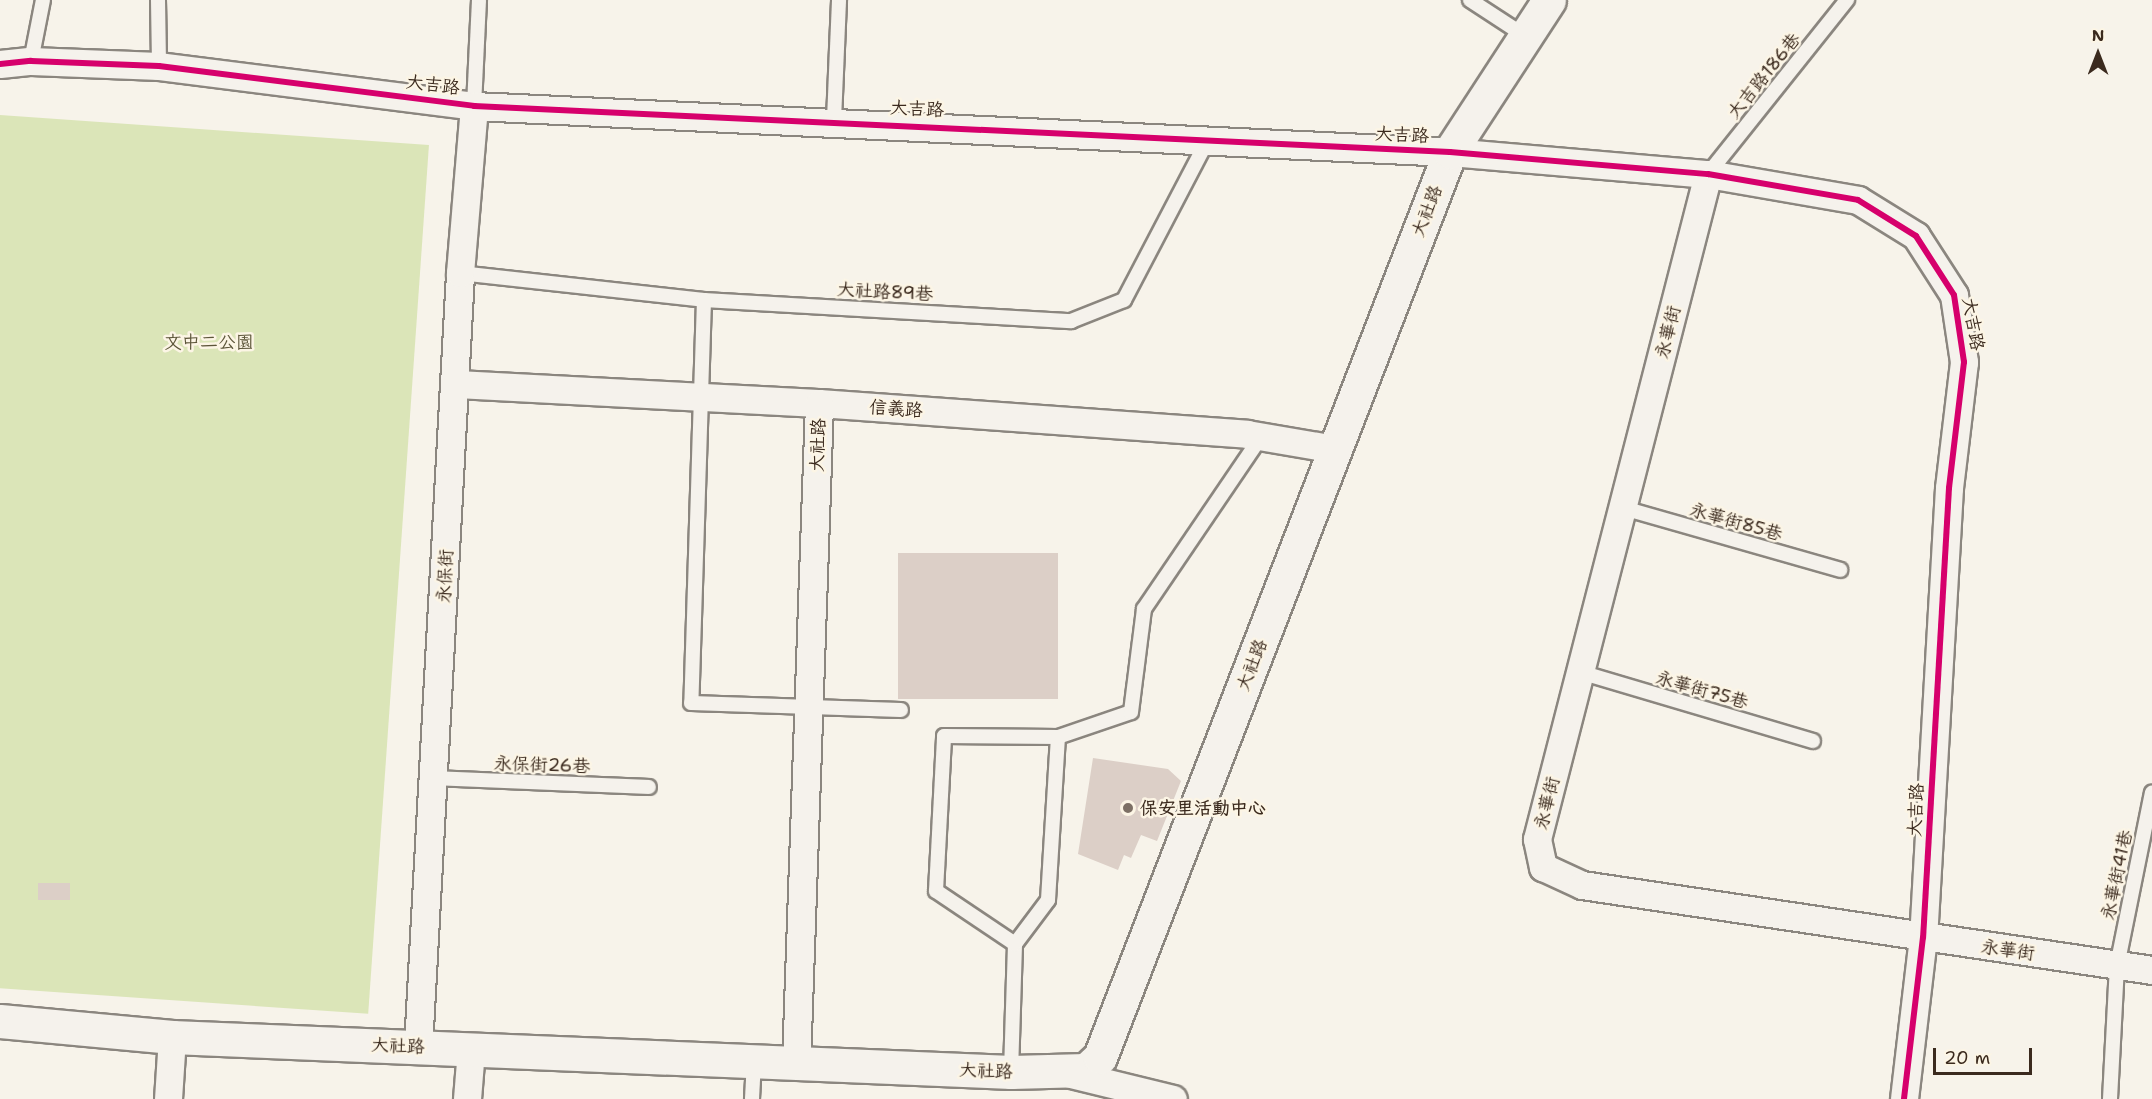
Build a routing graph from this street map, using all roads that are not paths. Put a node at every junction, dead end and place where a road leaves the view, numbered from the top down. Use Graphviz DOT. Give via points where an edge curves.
graph roads {
  1 [pos="44,0"];
  2 [pos="158,0"];
  3 [pos="479,0"];
  4 [pos="839,0"];
  5 [pos="1470,0"];
  6 [pos="1548,0"];
  7 [pos="1847,0"];
  8 [pos="1525,36"];
  9 [pos="31,61"];
  10 [pos="0,64"];
  11 [pos="159,66"];
  12 [pos="474,106"];
  13 [pos="834,120"];
  14 [pos="1208,141"];
  15 [pos="1450,152"];
  16 [pos="1708,174"];
  17 [pos="460,273"];
  18 [pos="704,300"];
  19 [pos="456,384"];
  20 [pos="701,397"];
  21 [pos="819,403"];
  22 [pos="1261,437"];
  23 [pos="1335,449"];
  24 [pos="1623,508"];
  25 [pos="1840,570"];
  26 [pos="1580,672"];
  27 [pos="809,707"];
  28 [pos="902,710"];
  29 [pos="1058,737"];
  30 [pos="1813,741"];
  31 [pos="433,778"];
  32 [pos="649,787"];
  33 [pos="2152,792"];
  34 [pos="1923,937"];
  35 [pos="1016,944"];
  36 [pos="2117,966"];
  37 [pos="2152,969"];
  38 [pos="0,1021"];
  39 [pos="172,1037"];
  40 [pos="418,1047"];
  41 [pos="471,1049"];
  42 [pos="754,1061"];
  43 [pos="796,1063"];
  44 [pos="1011,1072"];
  45 [pos="1073,1086"];
  46 [pos="168,1099"];
  47 [pos="467,1099"];
  48 [pos="752,1099"];
  49 [pos="1173,1099"];
  50 [pos="1904,1099"];
  51 [pos="2110,1099"];
  1 -- 9 [label="lane"];
  2 -- 11 [label="lane"];
  3 -- 12 [label="lane"];
  4 -- 13 [label="lane"];
  5 -- 8 [label="lane"];
  6 -- 8 [label="street, 大社路"];
  7 -- 16 [label="lane, 大吉路186巷"];
  8 -- 15 [label="street, 大社路"];
  9 -- 10 [label="street, 大吉路"];
  9 -- 11 [label="street, 大吉路"];
  11 -- 12 [label="street, 大吉路"];
  12 -- 13 [label="street, 大吉路"];
  12 -- 17 [label="street, 永保街"];
  13 -- 14 [label="street, 大吉路"];
  14 -- 15 [label="street, 大吉路"];
  14 -- 18 [label="lane, 大社路89巷" via="1124,300 1071,321"];
  15 -- 16 [label="street, 大吉路"];
  15 -- 23 [label="street, 大社路"];
  16 -- 24 [label="street, 永華街"];
  16 -- 34 [label="street, 大吉路" via="1858,200 1916,236 1954,294 1964,362 1949,488"];
  17 -- 18 [label="lane, 大社路89巷"];
  17 -- 19 [label="street, 永保街"];
  18 -- 20 [label="lane"];
  19 -- 20 [label="street, 信義路"];
  19 -- 31 [label="street, 永保街"];
  20 -- 21 [label="street, 信義路"];
  20 -- 27 [label="lane" via="691,703"];
  21 -- 22 [label="street, 信義路"];
  21 -- 27 [label="street, 大社路"];
  22 -- 23 [label="street, 信義路"];
  22 -- 29 [label="lane" via="1144,609 1131,712"];
  23 -- 45 [label="street, 大社路" via="1100,1057"];
  24 -- 25 [label="lane, 永華街85巷"];
  24 -- 26 [label="street, 永華街"];
  26 -- 30 [label="lane, 永華街75巷"];
  26 -- 34 [label="street, 永華街" via="1537,839 1543,867 1582,885"];
  27 -- 28 [label="lane"];
  27 -- 43 [label="street, 大社路"];
  29 -- 35 [label="lane" via="1048,900"];
  29 -- 35 [label="lane" via="944,736 936,891"];
  31 -- 32 [label="lane, 永保街26巷"];
  31 -- 40 [label="street, 永保街"];
  33 -- 36 [label="lane, 永華街41巷"];
  34 -- 36 [label="street, 永華街"];
  34 -- 50 [label="street, 大吉路"];
  35 -- 44 [label="lane"];
  36 -- 37 [label="street, 永華街"];
  36 -- 51 [label="lane, 永華街41巷"];
  38 -- 39 [label="street, 大社路"];
  39 -- 40 [label="street, 大社路"];
  39 -- 46 [label="street"];
  40 -- 41 [label="street, 大社路"];
  41 -- 42 [label="street, 大社路"];
  41 -- 47 [label="street"];
  42 -- 43 [label="street, 大社路"];
  42 -- 48 [label="lane"];
  43 -- 44 [label="street, 大社路"];
  44 -- 45 [label="street, 大社路"];
  45 -- 49 [label="street"];
}
